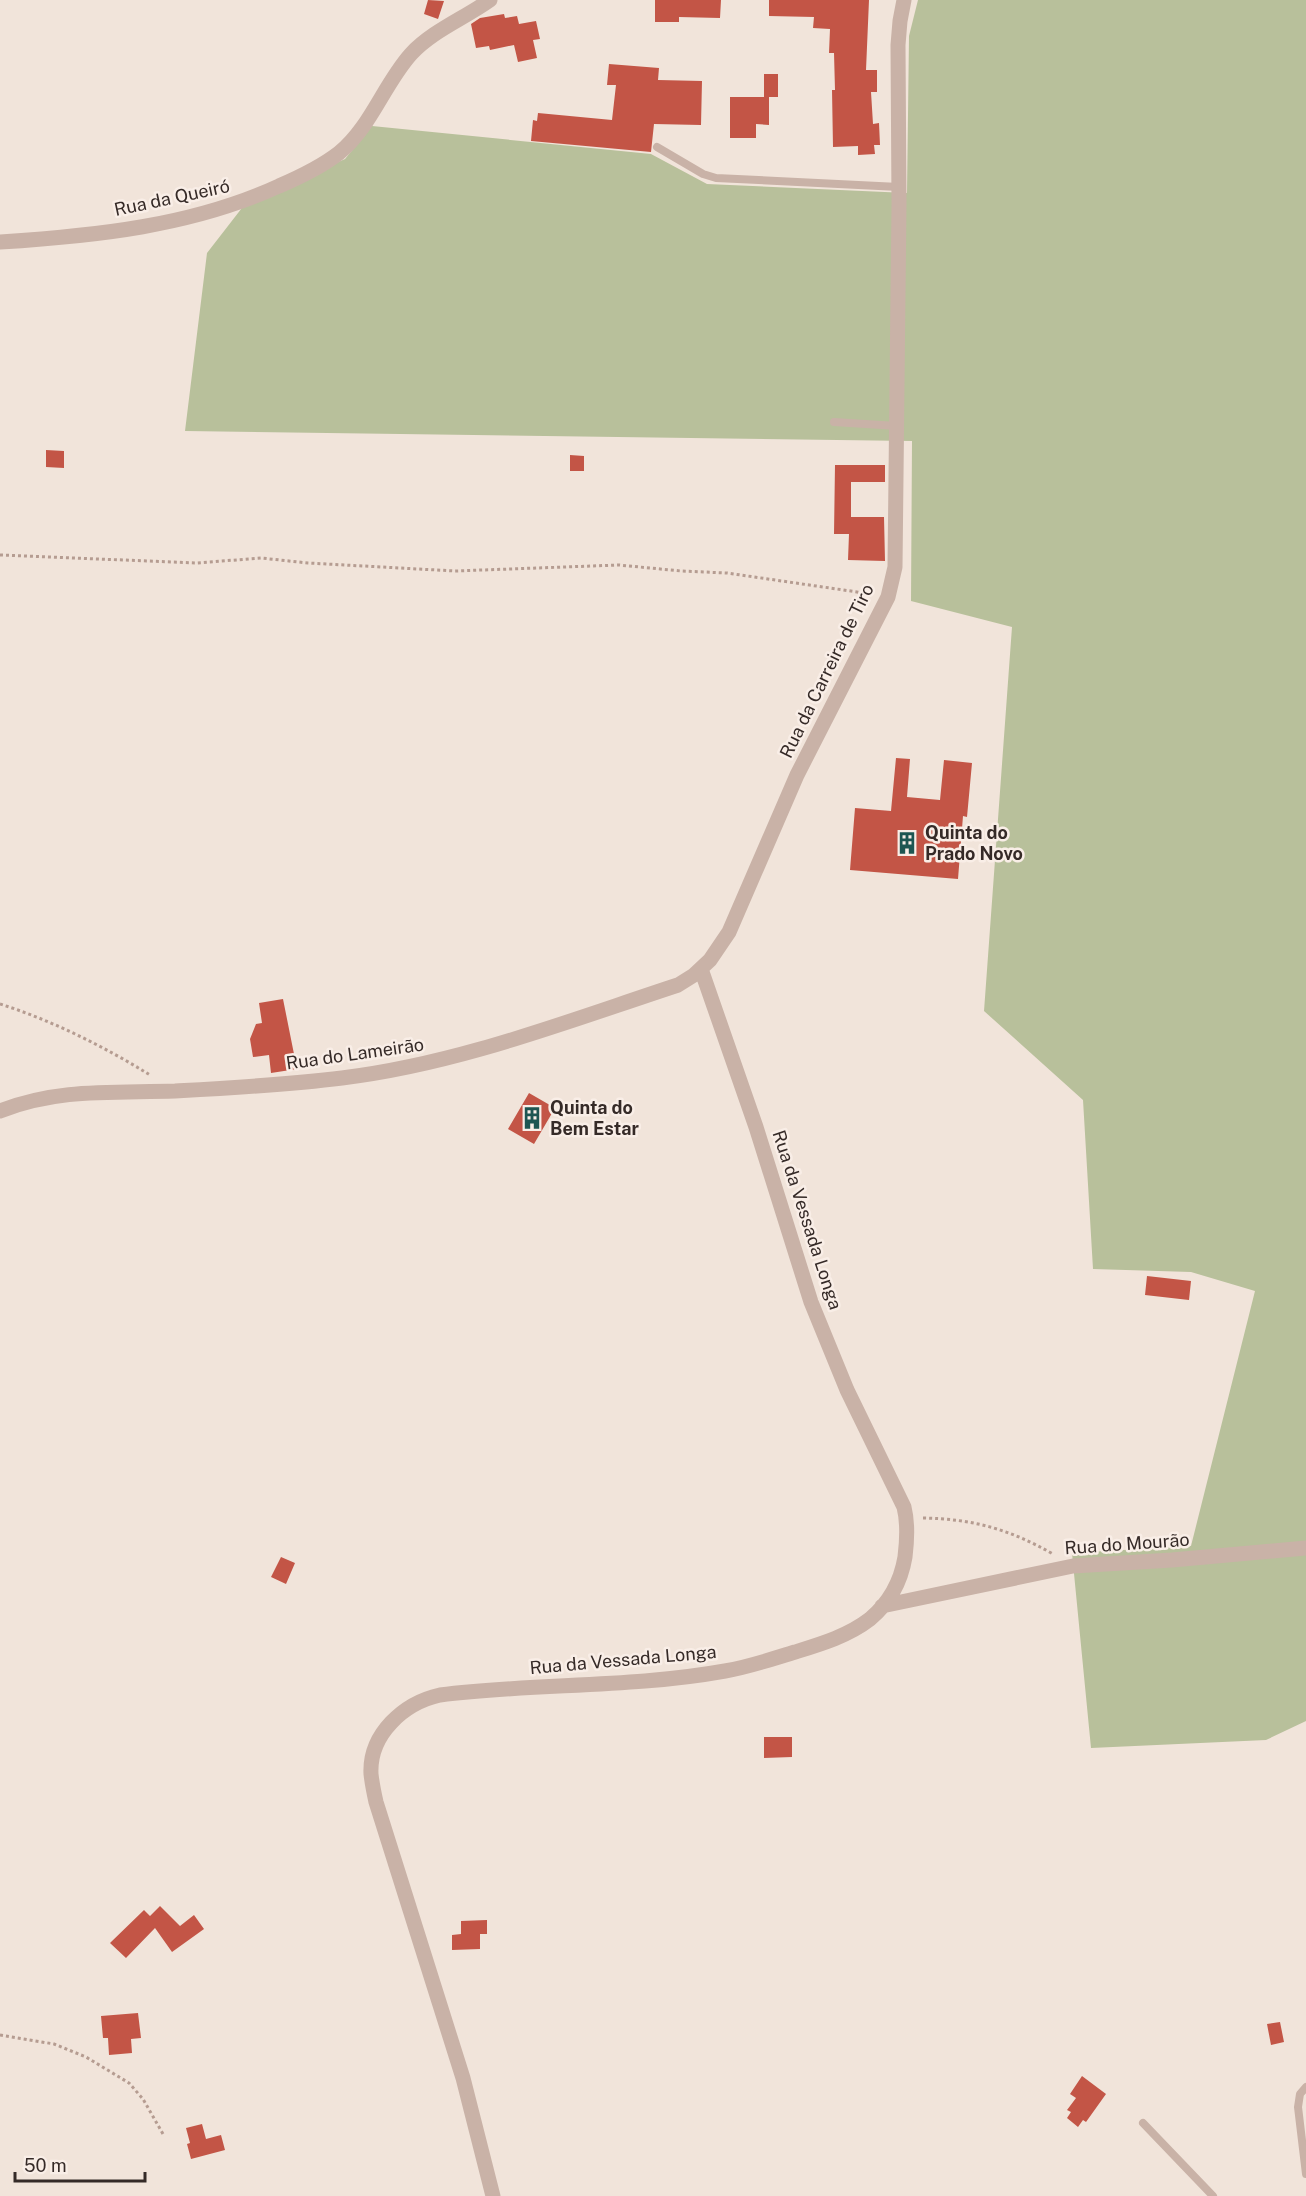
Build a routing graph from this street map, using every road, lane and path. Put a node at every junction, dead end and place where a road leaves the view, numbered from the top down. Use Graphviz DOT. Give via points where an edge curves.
graph roads {
  1 [pos="490,0"];
  2 [pos="904,0"];
  3 [pos="657,147"];
  4 [pos="899,187"];
  5 [pos="0,242"];
  6 [pos="834,422"];
  7 [pos="897,426"];
  8 [pos="0,555"];
  9 [pos="888,597"];
  10 [pos="701,969"];
  11 [pos="0,1004"];
  12 [pos="174,1091"];
  13 [pos="0,1111"];
  14 [pos="907,1518"];
  15 [pos="1306,1548"];
  16 [pos="1073,1566"];
  17 [pos="882,1606"];
  18 [pos="0,2035"];
  19 [pos="1306,2087"];
  20 [pos="1143,2123"];
  21 [pos="163,2134"];
  22 [pos="1306,2174"];
  23 [pos="494,2196"];
  24 [pos="1213,2196"];
  1 -- 5 [label="street, Rua da Queiró" via="415,50 348,144 307,173 244,202 183,219 83,235"];
  2 -- 4 [label="street, Rua da Carreira de Tiro" via="898,45"];
  3 -- 4 [label="lane" via="716,178"];
  4 -- 7 [label="street, Rua da Carreira de Tiro"];
  6 -- 7 [label="lane"];
  7 -- 9 [label="street, Rua da Carreira de Tiro" via="895,567"];
  8 -- 9 [label="path" via="197,563 261,558 455,571 619,565 727,573"];
  9 -- 10 [label="street, Rua da Carreira de Tiro" via="797,775 729,932"];
  10 -- 12 [label="street, Rua do Lameirão" via="678,985 435,1062 339,1079"];
  10 -- 14 [label="street, Rua da Vessada Longa" via="811,1302"];
  11 -- 12 [label="path" via="36,1015 127,1061"];
  12 -- 13 [label="street, Rua do Lameirão" via="60,1094"];
  14 -- 16 [label="path" via="975,1522 1004,1529"];
  14 -- 17 [label="street, Rua da Vessada Longa" via="902,1570"];
  15 -- 16 [label="street, Rua do Mourão"];
  16 -- 17 [label="street, Rua do Mourão"];
  17 -- 23 [label="street, Rua da Vessada Longa" via="870,1619 834,1639 760,1663 689,1677 423,1698 397,1716 385,1731 372,1760 376,1802 463,2078"];
  18 -- 21 [label="path" via="54,2044 86,2057 129,2084 143,2098"];
  19 -- 22 [label="lane" via="1298,2103"];
  20 -- 24 [label="lane"];
}
